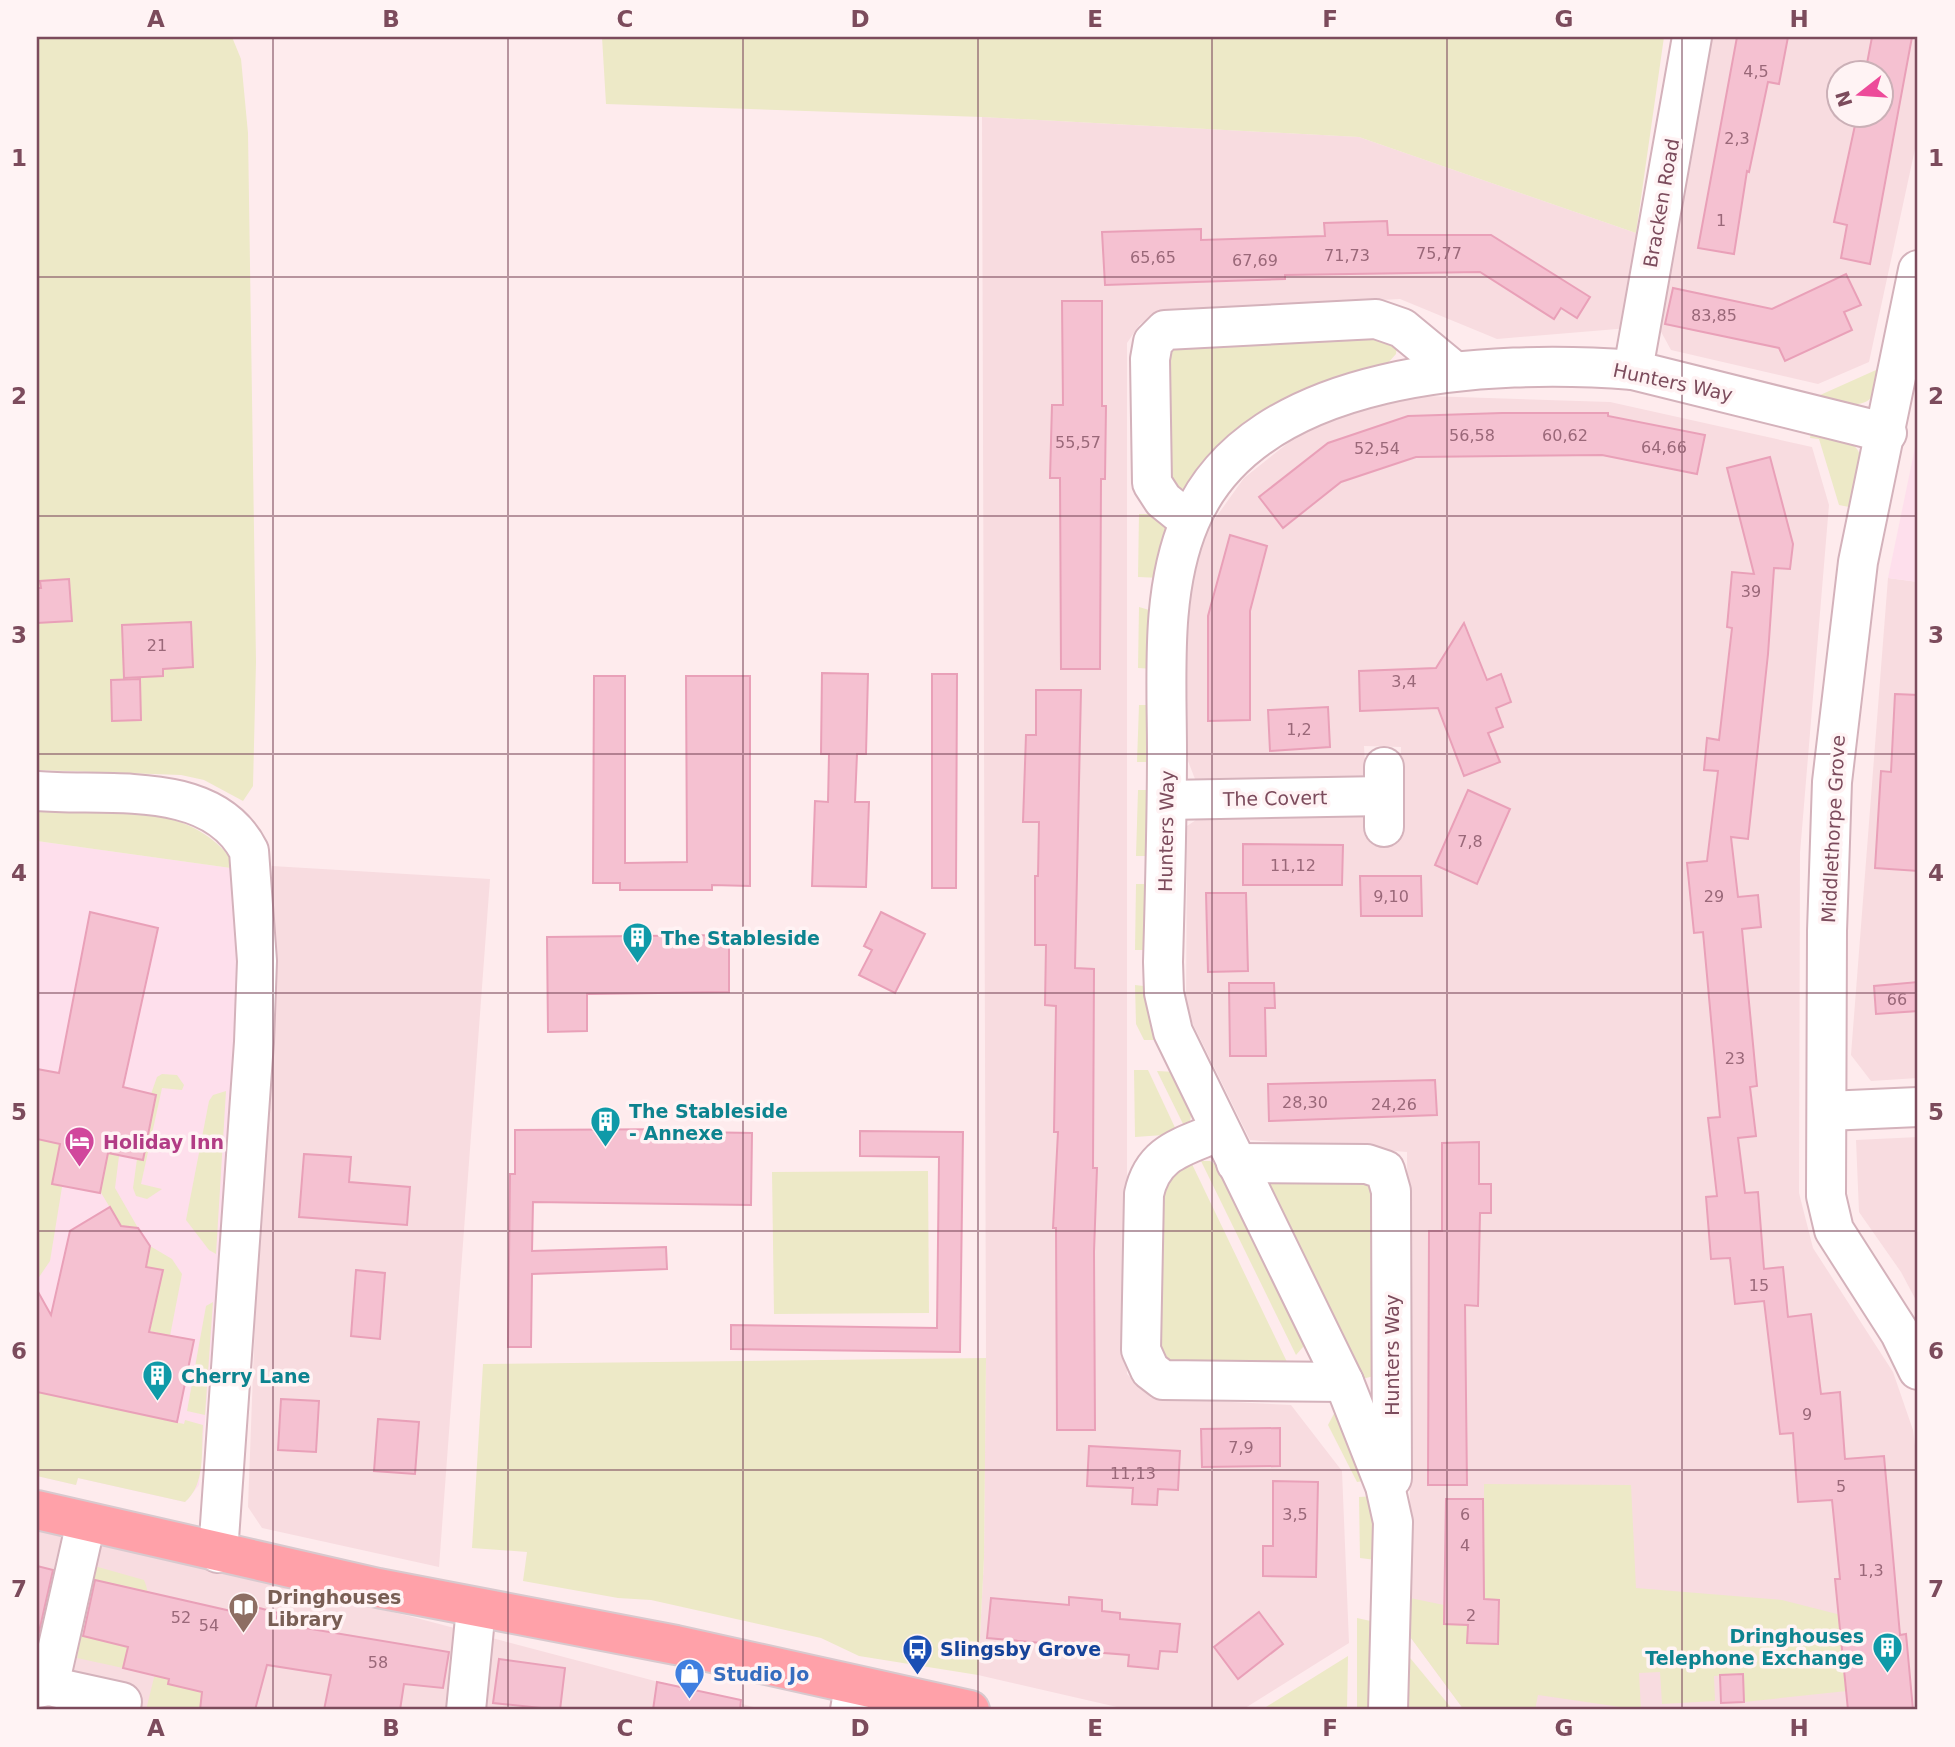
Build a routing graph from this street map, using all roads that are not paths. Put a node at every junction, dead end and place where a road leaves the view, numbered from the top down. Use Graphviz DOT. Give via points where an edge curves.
graph roads {
  1 [pos="1692,37"];
  2 [pos="1918,270"];
  3 [pos="1633,370"];
  4 [pos="1454,371"];
  5 [pos="1887,433"];
  6 [pos="1189,521"];
  7 [pos="37,791"];
  8 [pos="1384,797"];
  9 [pos="1167,800"];
  10 [pos="1918,1107"];
  11 [pos="1827,1111"];
  12 [pos="1228,1147"];
  13 [pos="1918,1370"];
  14 [pos="1344,1382"];
  15 [pos="37,1510"];
  16 [pos="86,1522"];
  17 [pos="1393,1522"];
  18 [pos="218,1553"];
  19 [pos="476,1608"];
  20 [pos="43,1687"];
  21 [pos="852,1698"];
  22 [pos="122,1702"];
  23 [pos="466,1710"];
  24 [pos="970,1710"];
  25 [pos="1388,1710"];
  1 -- 3 [label="street, Bracken Road"];
  2 -- 5 [label="street, Middlethorpe Grove"];
  3 -- 4 [label="street, Hunters Way"];
  3 -- 5 [label="street, Hunters Way"];
  4 -- 6 [label="street, Hunters Way" via="1354,393 1261,434 1230,461"];
  4 -- 6 [label="street" via="1402,328 1376,318 1166,330 1153,342 1150,359 1152,483 1163,500"];
  5 -- 11 [label="street, Middlethorpe Grove" via="1858,562 1832,782"];
  6 -- 9 [label="street, Hunters Way" via="1173,578 1168,640"];
  7 -- 18 [label="street" via="173,797 191,802 241,835 249,851 257,961 255,1029"];
  8 -- 9 [label="street, The Covert"];
  9 -- 12 [label="street, Hunters Way" via="1163,962 1167,1014"];
  10 -- 11 [label="street"];
  11 -- 13 [label="street, Middlethorpe Grove" via="1826,1196 1834,1230 1900,1333"];
  12 -- 14 [label="street, Hunters Way"];
  12 -- 14 [label="street, Hunters Way" via="1167,1155 1148,1176 1141,1350 1150,1370 1163,1380"];
  12 -- 17 [label="street, Hunters Way" via="1385,1170 1391,1191"];
  14 -- 17 [label="street, Hunters Way" via="1374,1451"];
  15 -- 16 [label="main road"];
  16 -- 18 [label="main road"];
  16 -- 20 [label="street"];
  17 -- 25 [label="street, Hunters Way"];
  18 -- 19 [label="main road"];
  19 -- 21 [label="main road" via="676,1645"];
  19 -- 23 [label="street"];
  20 -- 22 [label="street"];
  21 -- 24 [label="main road"];
}
